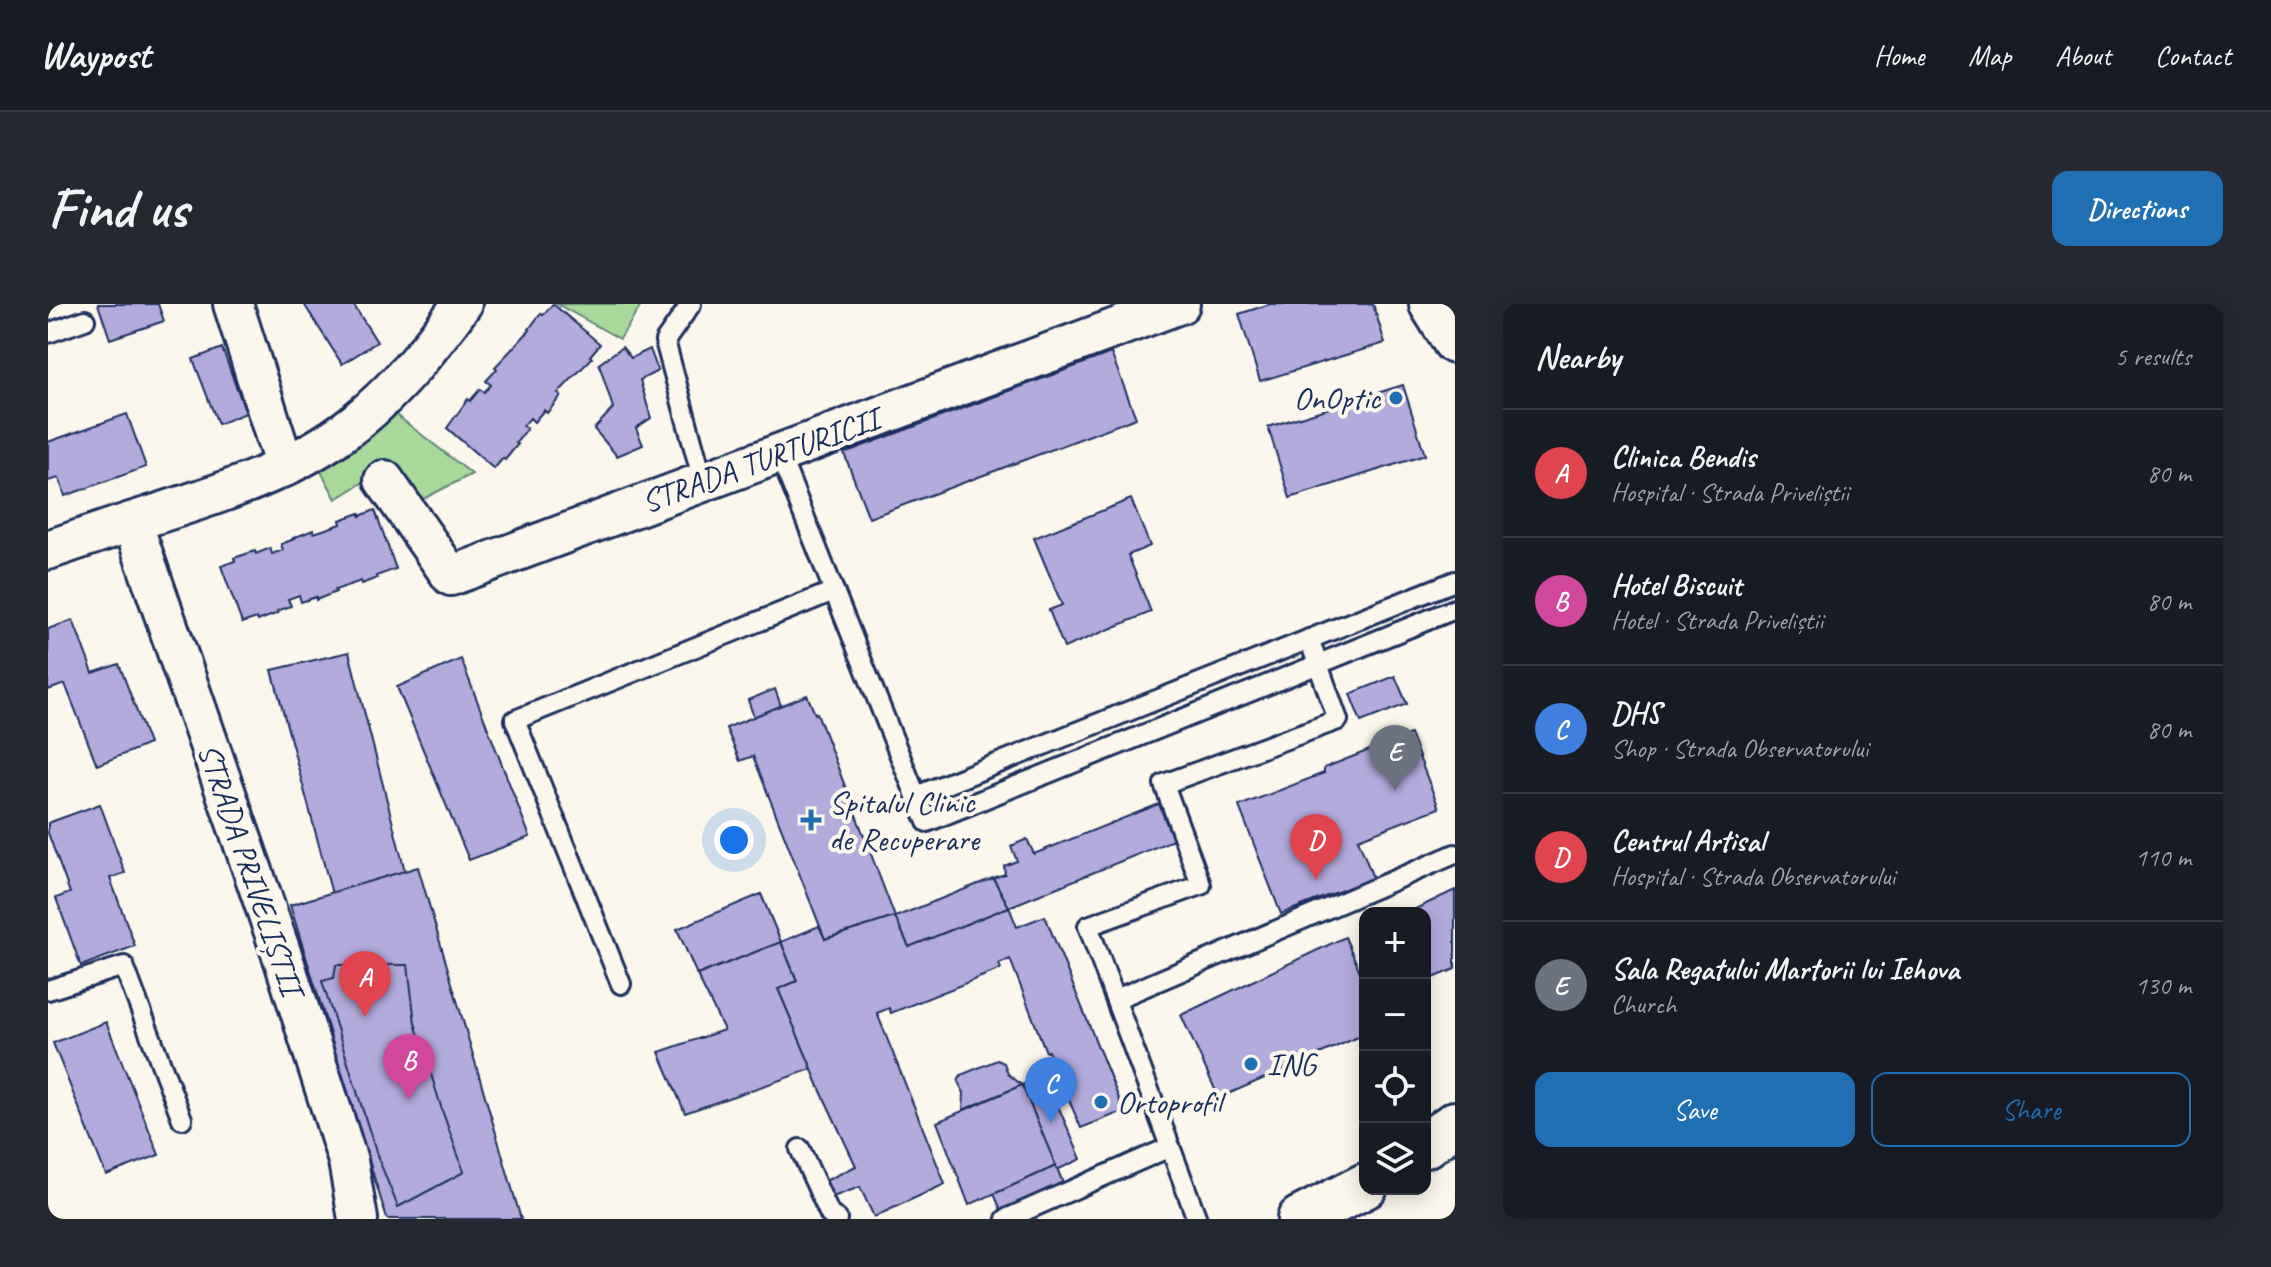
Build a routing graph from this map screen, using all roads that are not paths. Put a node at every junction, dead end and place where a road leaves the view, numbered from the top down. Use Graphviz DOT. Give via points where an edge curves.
graph roads {
  1 [pos="233,304"];
  2 [pos="462,304"];
  3 [pos="691,304"];
  4 [pos="1180,304"];
  5 [pos="1432,304"];
  6 [pos="85,320"];
  7 [pos="48,333"];
  8 [pos="1455,341"];
  9 [pos="779,453"];
  10 [pos="285,467"];
  11 [pos="384,480"];
  12 [pos="703,481"];
  13 [pos="132,522"];
  14 [pos="48,550"];
  15 [pos="1455,581"];
  16 [pos="834,591"];
  17 [pos="1455,609"];
  18 [pos="1309,639"];
  19 [pos="1318,664"];
  20 [pos="1165,697"];
  21 [pos="1174,721"];
  22 [pos="916,796"];
  23 [pos="1455,854"];
  24 [pos="621,984"];
  25 [pos="48,990"];
  26 [pos="1116,999"];
  27 [pos="182,1119"];
  28 [pos="1455,1124"];
  29 [pos="1431,1141"];
  30 [pos="1170,1147"];
  31 [pos="800,1149"];
  32 [pos="1455,1159"];
  33 [pos="1431,1165"];
  34 [pos="1359,1189"];
  35 [pos="358,1219"];
  36 [pos="837,1219"];
  37 [pos="1006,1219"];
  38 [pos="1197,1219"];
  39 [pos="1300,1219"];
  1 -- 10 [label="street"];
  2 -- 10 [label="street" via="395,388 355,422"];
  3 -- 12 [label="lane" via="665,341"];
  4 -- 9 [label="street, STRADA TURTURICII"];
  5 -- 8 [label="main road"];
  6 -- 7 [label="lane"];
  9 -- 12 [label="street, STRADA TURTURICII"];
  9 -- 16 [label="lane"];
  10 -- 13 [label="street"];
  11 -- 12 [label="street, STRADA TURTURICII" via="451,576"];
  13 -- 14 [label="street"];
  13 -- 35 [label="street, STRADA PRIVELIȘTII" via="292,987 348,1161"];
  15 -- 18 [label="lane"];
  16 -- 22 [label="lane"];
  16 -- 24 [label="lane" via="515,720"];
  17 -- 19 [label="lane"];
  18 -- 19 [label="lane"];
  18 -- 20 [label="lane"];
  19 -- 21 [label="lane"];
  19 -- 26 [label="lane" via="1338,720 1164,784 1201,885 1088,926"];
  20 -- 21 [label="lane"];
  20 -- 22 [label="lane"];
  21 -- 22 [label="lane" via="927,822"];
  23 -- 26 [label="lane"];
  25 -- 27 [label="lane" via="124,966"];
  26 -- 30 [label="lane"];
  28 -- 29 [label="main road"];
  30 -- 37 [label="lane"];
  30 -- 38 [label="lane"];
  31 -- 36 [label="lane" via="830,1215"];
  32 -- 33 [label="main road"];
  34 -- 39 [label="main road"];
}
